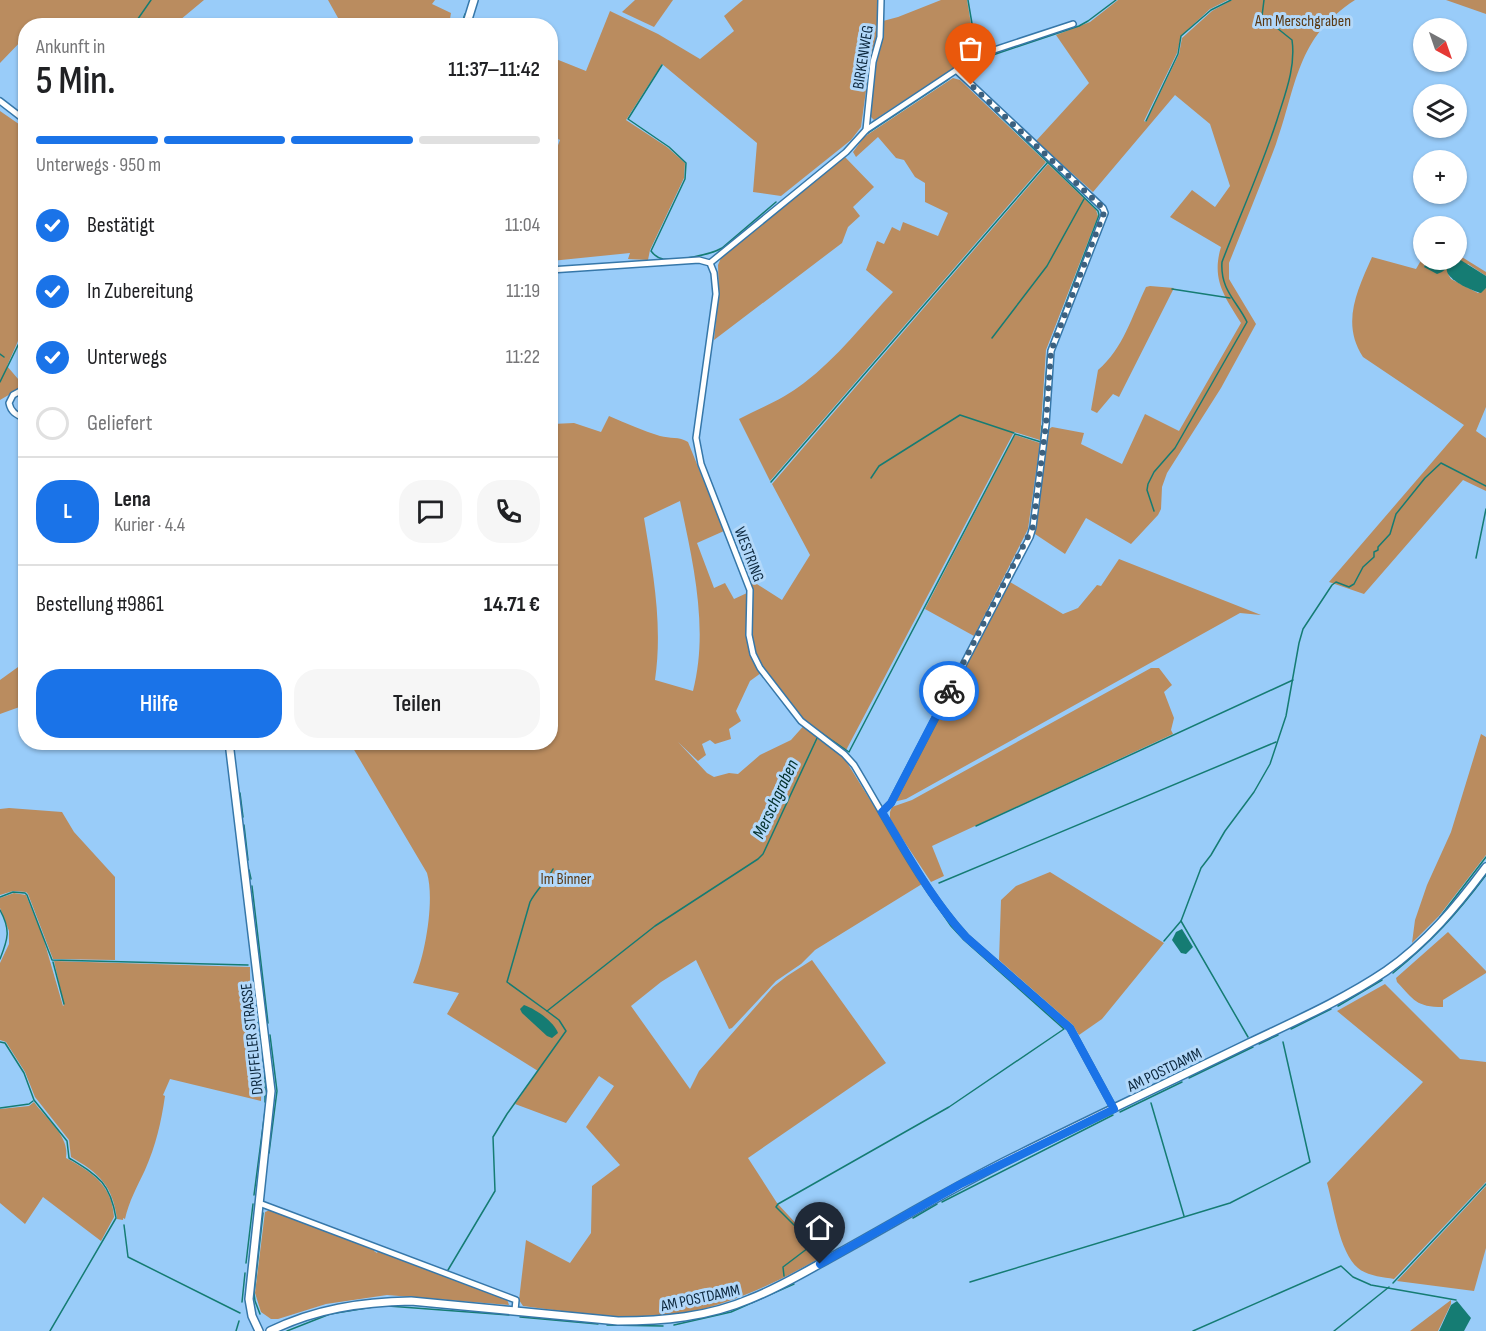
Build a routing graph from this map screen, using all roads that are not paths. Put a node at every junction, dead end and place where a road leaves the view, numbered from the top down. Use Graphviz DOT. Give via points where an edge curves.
graph roads {
  1 [pos="474,0"];
  2 [pos="881,0"];
  3 [pos="468,18"];
  4 [pos="1073,24"];
  5 [pos="956,70"];
  6 [pos="0,101"];
  7 [pos="18,114"];
  8 [pos="867,119"];
  9 [pos="876,123"];
  10 [pos="866,130"];
  11 [pos="710,263"];
  12 [pos="558,269"];
  13 [pos="18,392"];
  14 [pos="18,415"];
  15 [pos="230,750"];
  16 [pos="882,812"];
  17 [pos="1486,867"];
  18 [pos="1114,1109"];
  19 [pos="259,1203"];
  20 [pos="515,1310"];
  21 [pos="260,1331"];
  22 [pos="270,1331"];
  1 -- 3 [label="street"];
  2 -- 8 [label="street, BIRKENWEG" via="880,37"];
  4 -- 5 [label="street" via="979,56"];
  5 -- 9 [label="street"];
  5 -- 16 [label="street" via="1104,213 1051,351 1046,424 1030,537 891,803"];
  6 -- 7 [label="street"];
  8 -- 9 [label="street"];
  8 -- 10 [label="street, BIRKENWEG"];
  9 -- 10 [label="street"];
  10 -- 11 [label="street" via="846,152"];
  11 -- 12 [label="street" via="699,260"];
  11 -- 16 [label="street, WESTRING" via="716,294 696,438 750,591 749,635 753,654 801,721 849,759"];
  13 -- 14 [label="street" via="9,403"];
  15 -- 19 [label="street, DRUFFELER STRASSE" via="271,1091"];
  16 -- 18 [label="street, WESTRING" via="954,924 1070,1028"];
  17 -- 18 [label="street, AM POSTDAMM" via="1432,933 1383,973 1334,1002"];
  18 -- 20 [label="street, AM POSTDAMM" via="959,1185 786,1283 731,1306 675,1319 642,1321"];
  19 -- 20 [label="street" via="516,1300"];
  19 -- 21 [label="street, DRUFFELER STRASSE" via="249,1299"];
  20 -- 22 [label="street, AM POSTDAMM" via="411,1301 367,1302 304,1316"];
}
